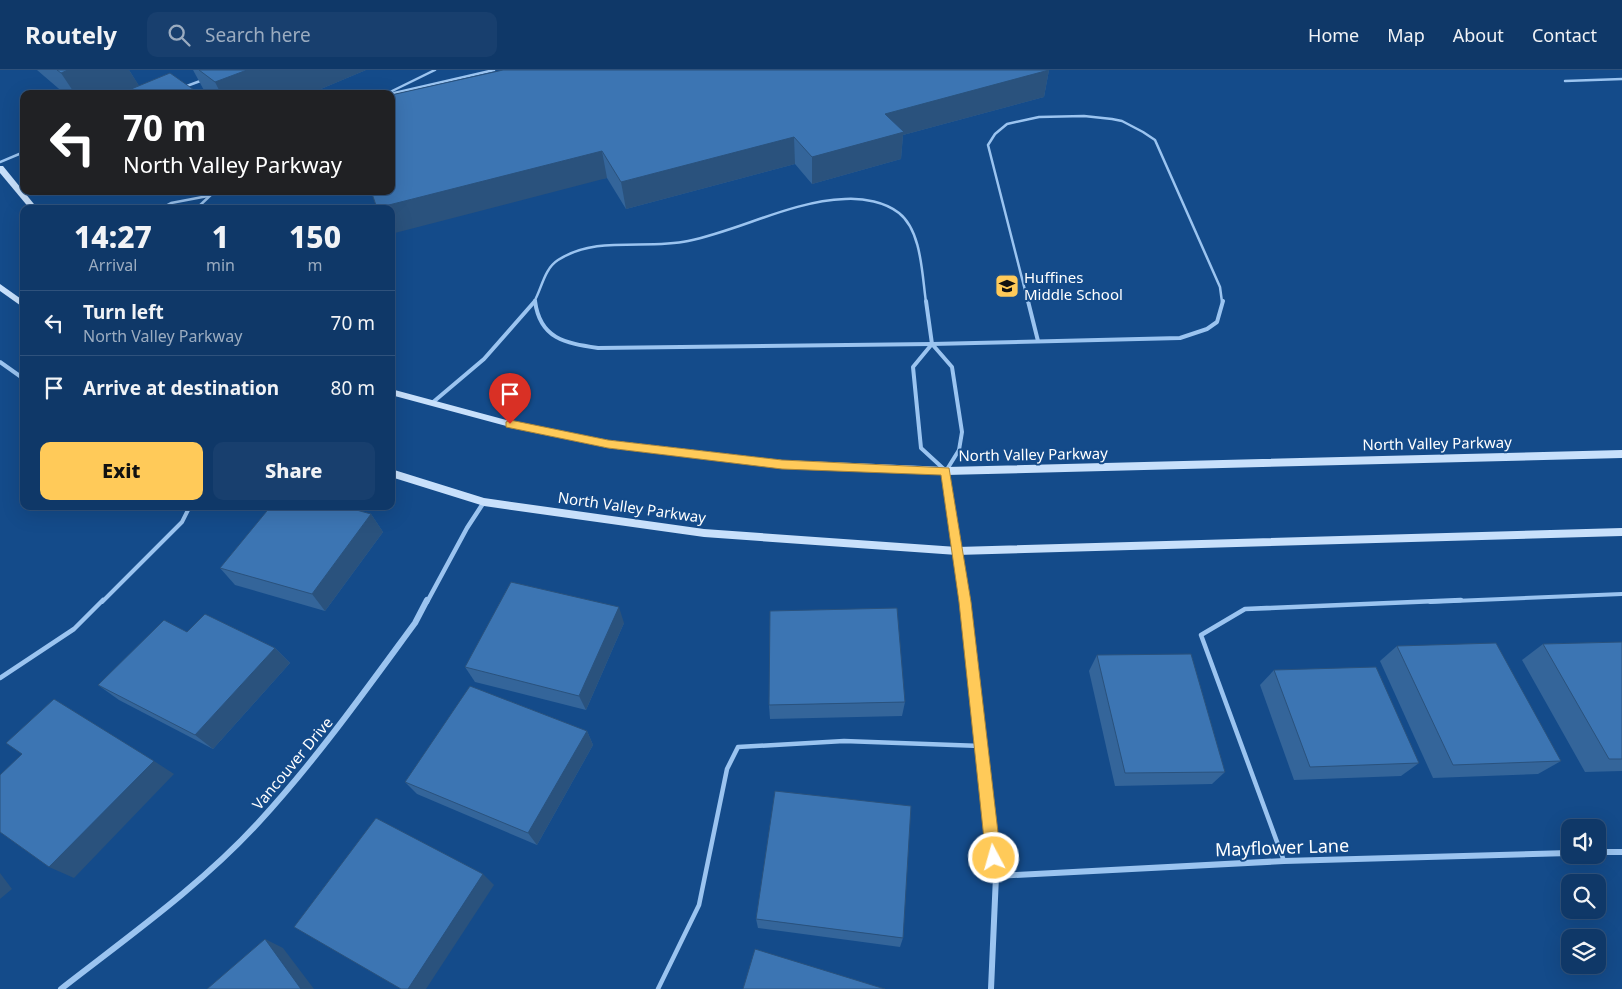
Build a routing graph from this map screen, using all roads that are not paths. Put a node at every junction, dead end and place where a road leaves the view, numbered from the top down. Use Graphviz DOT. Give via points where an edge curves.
graph roads {
  1 [pos="435,70"];
  2 [pos="494,70"];
  3 [pos="210,77"];
  4 [pos="1622,79"];
  5 [pos="1565,80"];
  6 [pos="176,90"];
  7 [pos="394,90"];
  8 [pos="395,93"];
  9 [pos="20,154"];
  10 [pos="0,162"];
  11 [pos="0,168"];
  12 [pos="20,192"];
  13 [pos="22,195"];
  14 [pos="208,196"];
  15 [pos="31,205"];
  16 [pos="167,205"];
  17 [pos="200,205"];
  18 [pos="0,287"];
  19 [pos="20,294"];
  20 [pos="13,298"];
  21 [pos="535,301"];
  22 [pos="20,302"];
  23 [pos="1038,341"];
  24 [pos="932,344"];
  25 [pos="0,362"];
  26 [pos="20,376"];
  27 [pos="395,393"];
  28 [pos="432,403"];
  29 [pos="1622,454"];
  30 [pos="946,471"];
  31 [pos="395,474"];
  32 [pos="484,502"];
  33 [pos="188,510"];
  34 [pos="1622,532"];
  35 [pos="957,551"];
  36 [pos="1622,594"];
  37 [pos="0,678"];
  38 [pos="981,746"];
  39 [pos="1606,852"];
  40 [pos="1622,852"];
  41 [pos="1561,853"];
  42 [pos="1284,861"];
  43 [pos="996,876"];
  44 [pos="61,989"];
  45 [pos="658,989"];
  46 [pos="991,989"];
  1 -- 7 [label="lane"];
  2 -- 8 [label="lane"];
  3 -- 6 [label="lane"];
  4 -- 5 [label="lane"];
  9 -- 10 [label="lane"];
  11 -- 12 [label="street"];
  13 -- 15 [label="street"];
  14 -- 16 [label="lane"];
  14 -- 17 [label="lane"];
  18 -- 20 [label="street"];
  19 -- 20 [label="street"];
  20 -- 22 [label="street"];
  21 -- 24 [label="lane" via="539,320 554,335 574,344 598,348"];
  21 -- 24 [label="lane" via="546,272 570,253 590,248 658,246 689,241 799,205 867,198 894,209 911,222 917,239"];
  21 -- 28 [label="lane" via="484,359"];
  23 -- 23 [label="lane" via="1180,338 1217,322 1223,300 1220,287 1155,140 1141,130 1120,121 1040,118 1013,121 991,137 988,146"];
  23 -- 24 [label="lane"];
  24 -- 30 [label="lane" via="952,367 962,432 959,450"];
  24 -- 30 [label="lane" via="913,367 921,448"];
  25 -- 26 [label="lane"];
  27 -- 28 [label="street, North Valley Parkway"];
  28 -- 30 [label="street, North Valley Parkway" via="510,424 608,444 782,464"];
  29 -- 30 [label="street, North Valley Parkway"];
  30 -- 35 [label="street"];
  31 -- 32 [label="street, North Valley Parkway"];
  32 -- 35 [label="street, North Valley Parkway" via="704,533"];
  32 -- 44 [label="street, Vancouver Drive" via="415,623 314,759 256,824 178,898"];
  33 -- 37 [label="lane" via="182,522 74,629"];
  34 -- 35 [label="street, North Valley Parkway"];
  35 -- 38 [label="street"];
  36 -- 42 [label="lane" via="1245,609 1201,635"];
  38 -- 43 [label="street"];
  38 -- 45 [label="lane" via="844,741 738,746 727,769 699,905"];
  39 -- 40 [label="street"];
  41 -- 42 [label="street, Mayflower Lane"];
  42 -- 43 [label="street, Mayflower Lane"];
  43 -- 46 [label="street"];
}
